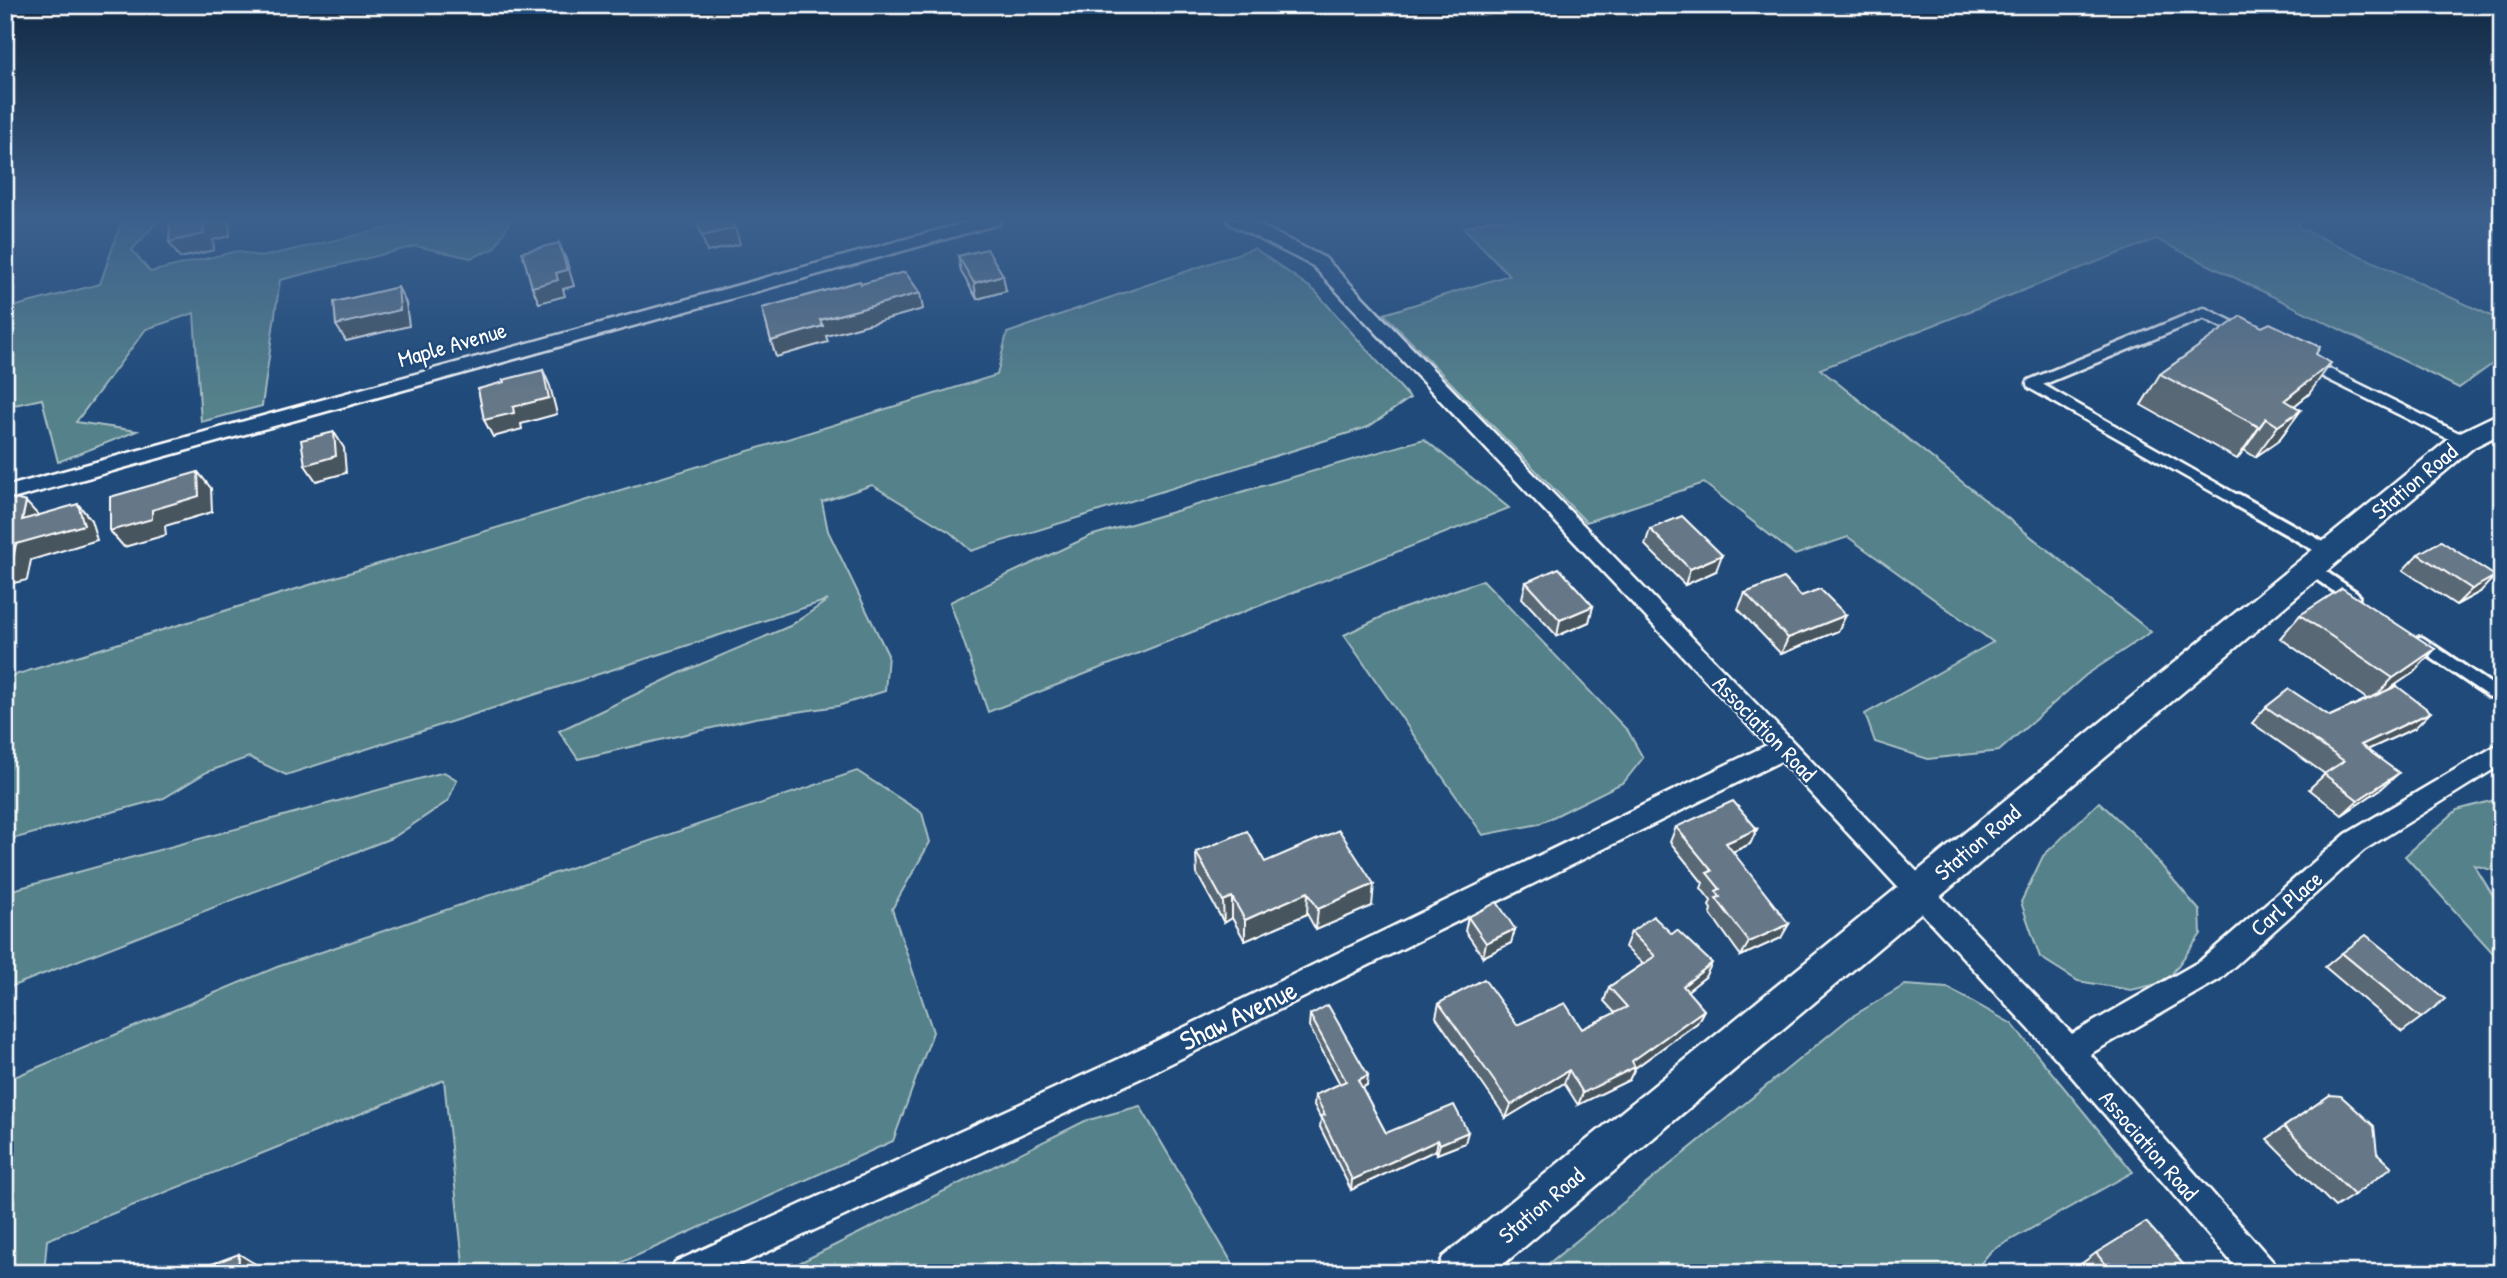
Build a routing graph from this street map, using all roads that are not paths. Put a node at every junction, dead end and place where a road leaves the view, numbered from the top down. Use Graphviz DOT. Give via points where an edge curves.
graph roads {
  1 [pos="778,280"];
  2 [pos="1336,280"];
  3 [pos="2253,337"];
  4 [pos="2301,361"];
  5 [pos="2502,421"];
  6 [pos="2464,441"];
  7 [pos="5,494"];
  8 [pos="2320,560"];
  9 [pos="2367,606"];
  10 [pos="2412,637"];
  11 [pos="2491,691"];
  12 [pos="1784,748"];
  13 [pos="2502,752"];
  14 [pos="1919,890"];
  15 [pos="2069,1051"];
  16 [pos="686,1273"];
  17 [pos="1459,1273"];
  18 [pos="2262,1273"];
  1 -- 7 [label="street, Maple Avenue"];
  2 -- 12 [label="street, Association Road"];
  3 -- 8 [label="lane" via="2204,313 2032,384"];
  4 -- 6 [label="lane"];
  5 -- 6 [label="main road, Station Road"];
  6 -- 8 [label="main road, Station Road"];
  8 -- 9 [label="lane"];
  8 -- 14 [label="main road, Station Road"];
  10 -- 11 [label="lane"];
  12 -- 14 [label="street, Association Road"];
  12 -- 16 [label="street, Shaw Avenue" via="1129,1069"];
  13 -- 15 [label="street, Carl Place" via="2355,842 2210,970"];
  14 -- 15 [label="street, Association Road"];
  14 -- 17 [label="main road, Station Road"];
  15 -- 18 [label="street, Association Road"];
}
